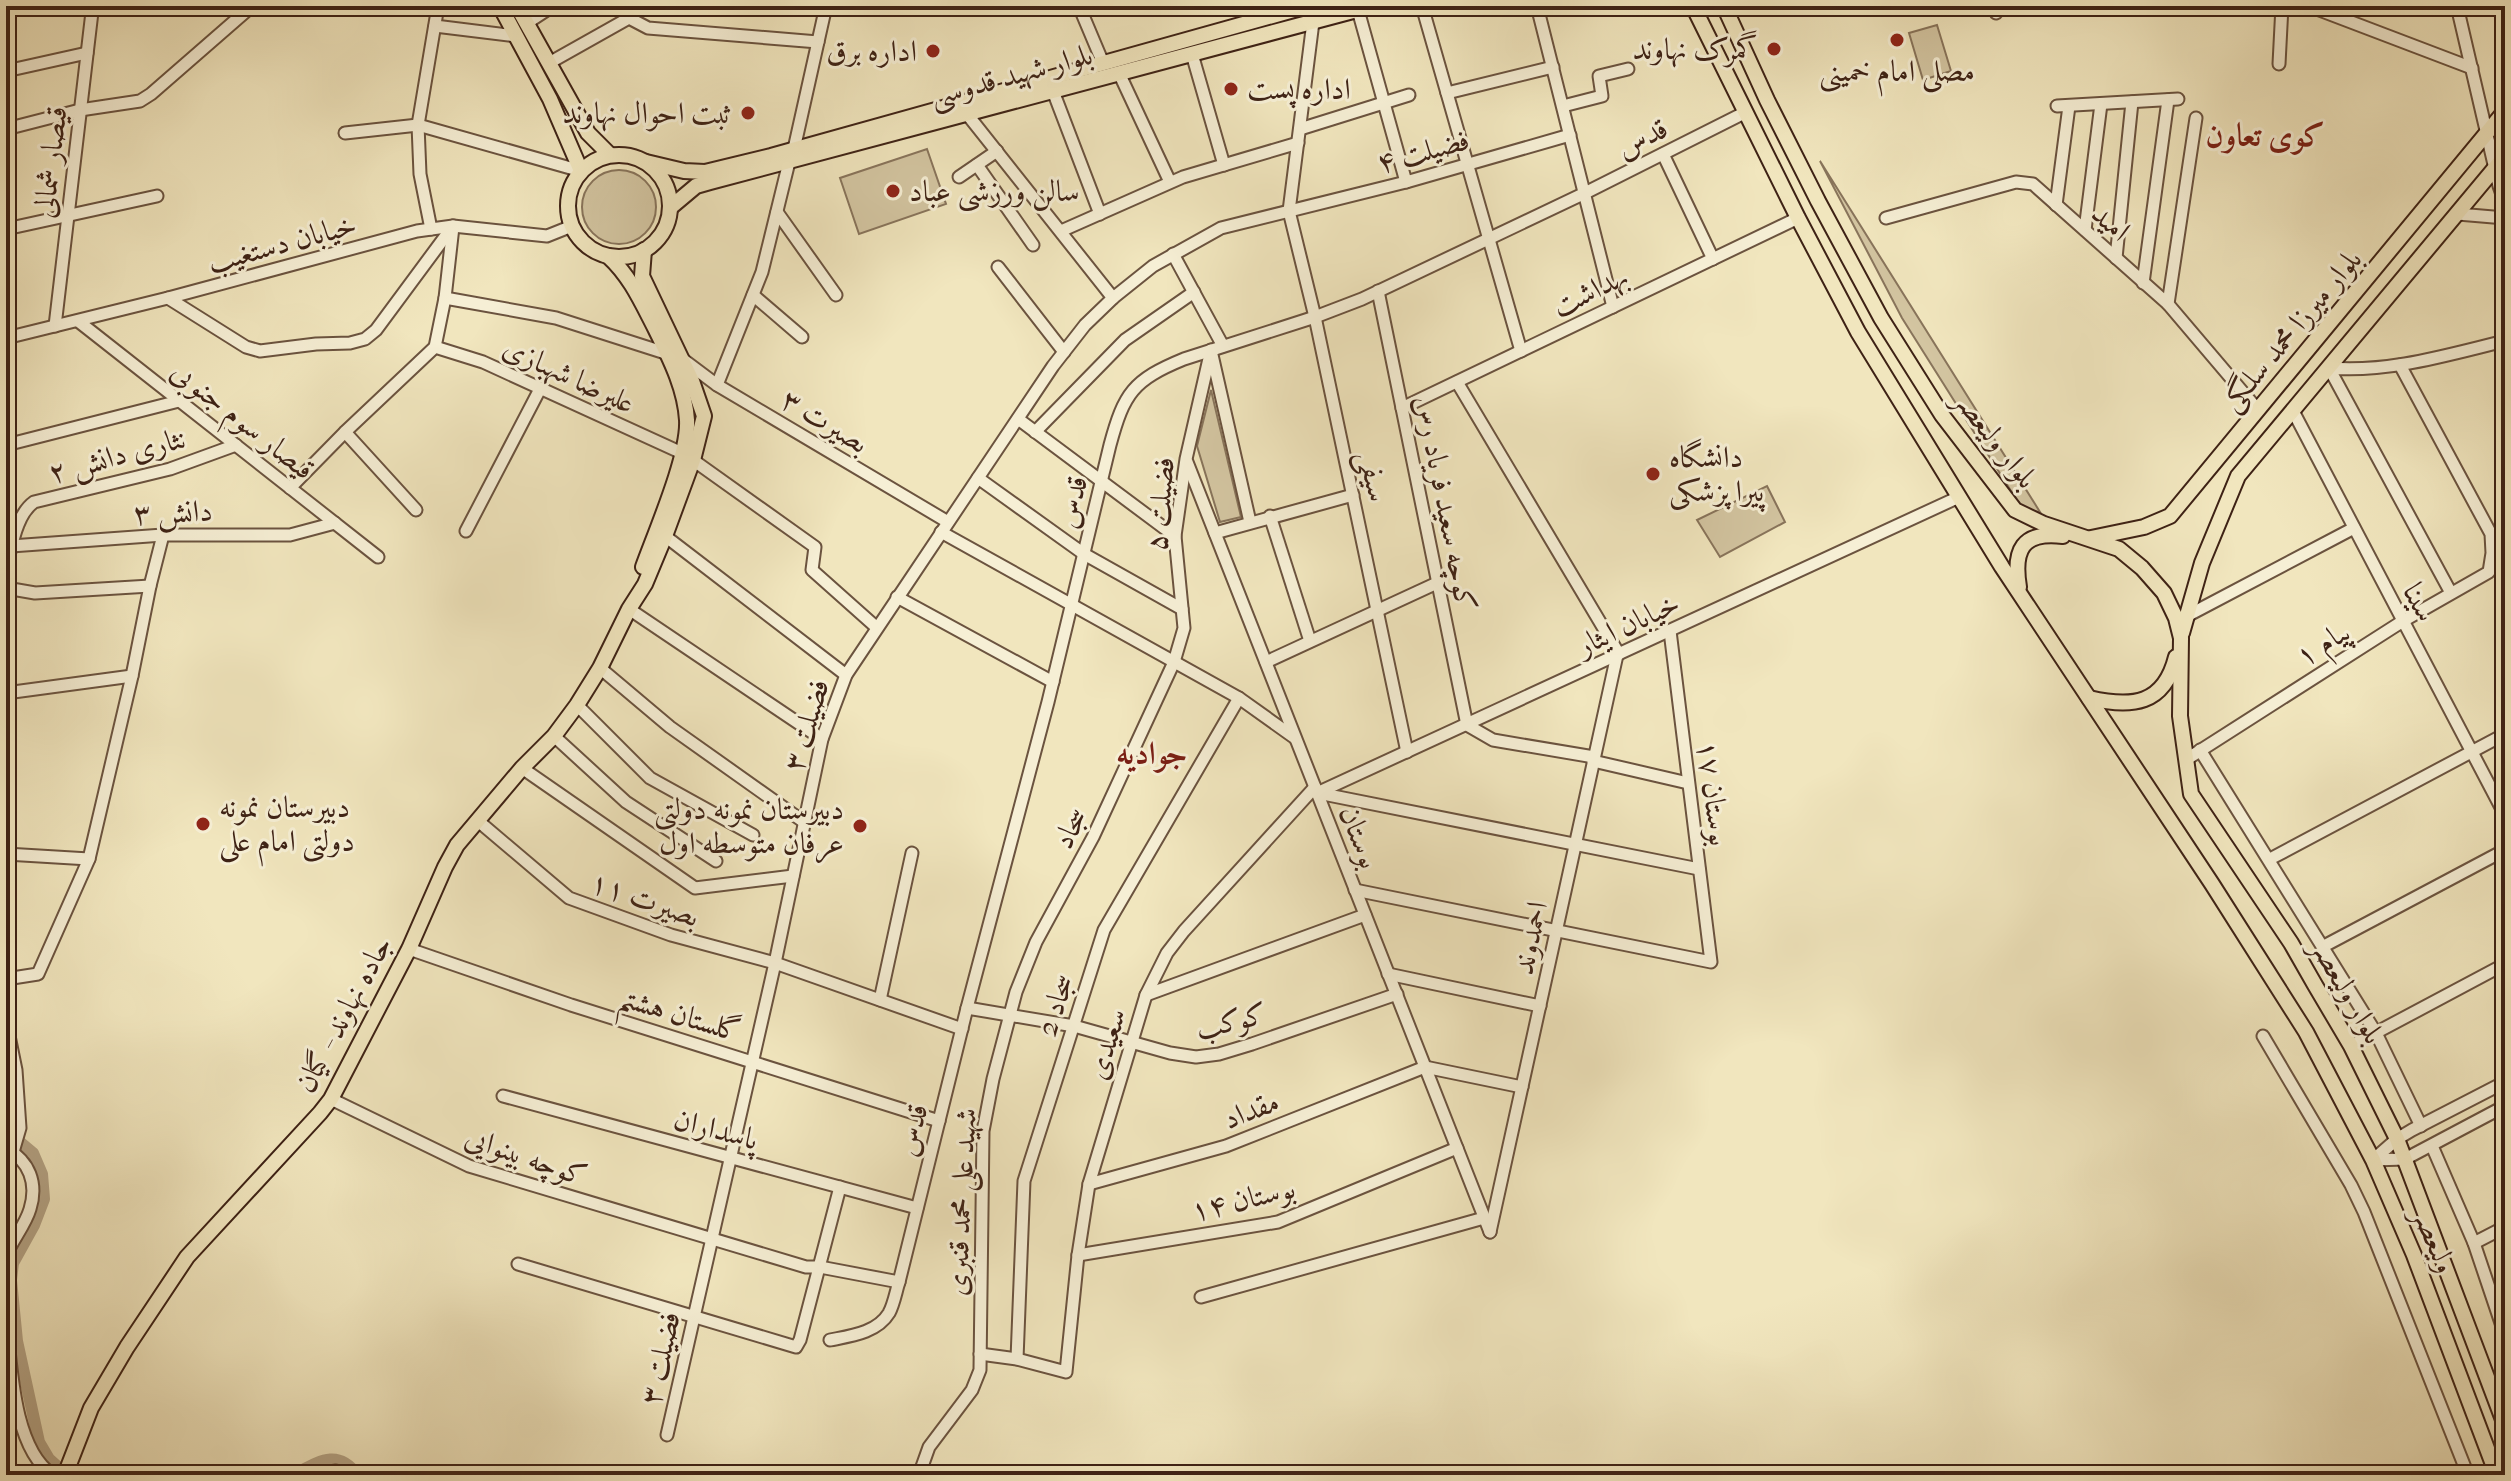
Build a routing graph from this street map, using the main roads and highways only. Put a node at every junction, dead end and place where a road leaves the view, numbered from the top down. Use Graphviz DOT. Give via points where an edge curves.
graph roads {
  1 [pos="500,6"];
  2 [pos="517,6"];
  3 [pos="1307,6"];
  4 [pos="1693,6"];
  5 [pos="1724,6"];
  6 [pos="1365,8"];
  7 [pos="2505,111"];
  8 [pos="610,155"];
  9 [pos="791,156"];
  10 [pos="646,162"];
  11 [pos="2501,162"];
  12 [pos="581,171"];
  13 [pos="671,207"];
  14 [pos="644,250"];
  15 [pos="608,256"];
  16 [pos="1881,318"];
  17 [pos="1858,332"];
  18 [pos="675,357"];
  19 [pos="688,457"];
  20 [pos="2089,539"];
  21 [pos="2020,594"];
  22 [pos="629,609"];
  23 [pos="2181,638"];
  24 [pos="2089,698"];
  25 [pos="2306,1032"];
  26 [pos="2379,1099"];
  27 [pos="2505,1425"];
  28 [pos="65,1475"];
  29 [pos="2497,1475"];
  1 -- 12 [label="main road"];
  2 -- 8 [label="main road" via="588,133"];
  3 -- 9 [label="main road, بلوار شهید قدوسی"];
  4 -- 17 [label="main road, بلوار ولیعصر"];
  5 -- 16 [label="main road, بلوار ولیعصر"];
  6 -- 9 [label="main road, بلوار شهید قدوسی"];
  7 -- 20 [label="main road, بلوار میرزا محمد سلگی" via="2170,516"];
  8 -- 10 [label="main road"];
  8 -- 12 [label="main road"];
  9 -- 10 [label="main road, بلوار شهید قدوسی" via="705,172"];
  9 -- 13 [label="main road, بلوار شهید قدوسی" via="696,186"];
  10 -- 13 [label="main road" via="660,174"];
  11 -- 23 [label="main road, بلوار میرزا محمد سلگی" via="2238,476 2213,535"];
  12 -- 15 [label="main road" via="568,197 572,226 588,247"];
  13 -- 14 [label="main road" via="662,234"];
  14 -- 15 [label="main road"];
  14 -- 18 [label="main road, جاده نهاوند - گیان" via="642,276"];
  15 -- 18 [label="main road, جاده نهاوند - گیان" via="630,279"];
  16 -- 17 [label="main road"];
  16 -- 20 [label="main road, بلوار ولیعصر" via="1942,415 2015,510"];
  17 -- 21 [label="main road, بلوار ولیعصر"];
  18 -- 19 [label="main road, جاده نهاوند - گیان" via="699,395 704,416"];
  19 -- 22 [label="main road, جاده نهاوند - گیان"];
  19 -- 22 [label="main road, جاده نهاوند - گیان" via="665,536"];
  20 -- 21 [label="main road" via="2052,535 2024,542 2016,570"];
  20 -- 23 [label="main road, بلوار ولیعصر" via="2119,549 2154,580"];
  21 -- 24 [label="main road, بلوار ولیعصر"];
  22 -- 28 [label="main road, جاده نهاوند - گیان" via="577,705 457,845 331,1099 187,1257 127,1347 91,1408"];
  23 -- 24 [label="main road" via="2167,683 2154,696 2113,704"];
  23 -- 26 [label="main road, بلوار ولیعصر" via="2180,716 2191,794 2291,943"];
  24 -- 25 [label="main road, بلوار ولیعصر"];
  25 -- 29 [label="main road, ولیعصر" via="2373,1160"];
  26 -- 27 [label="main road, ولیعصر"];
}
